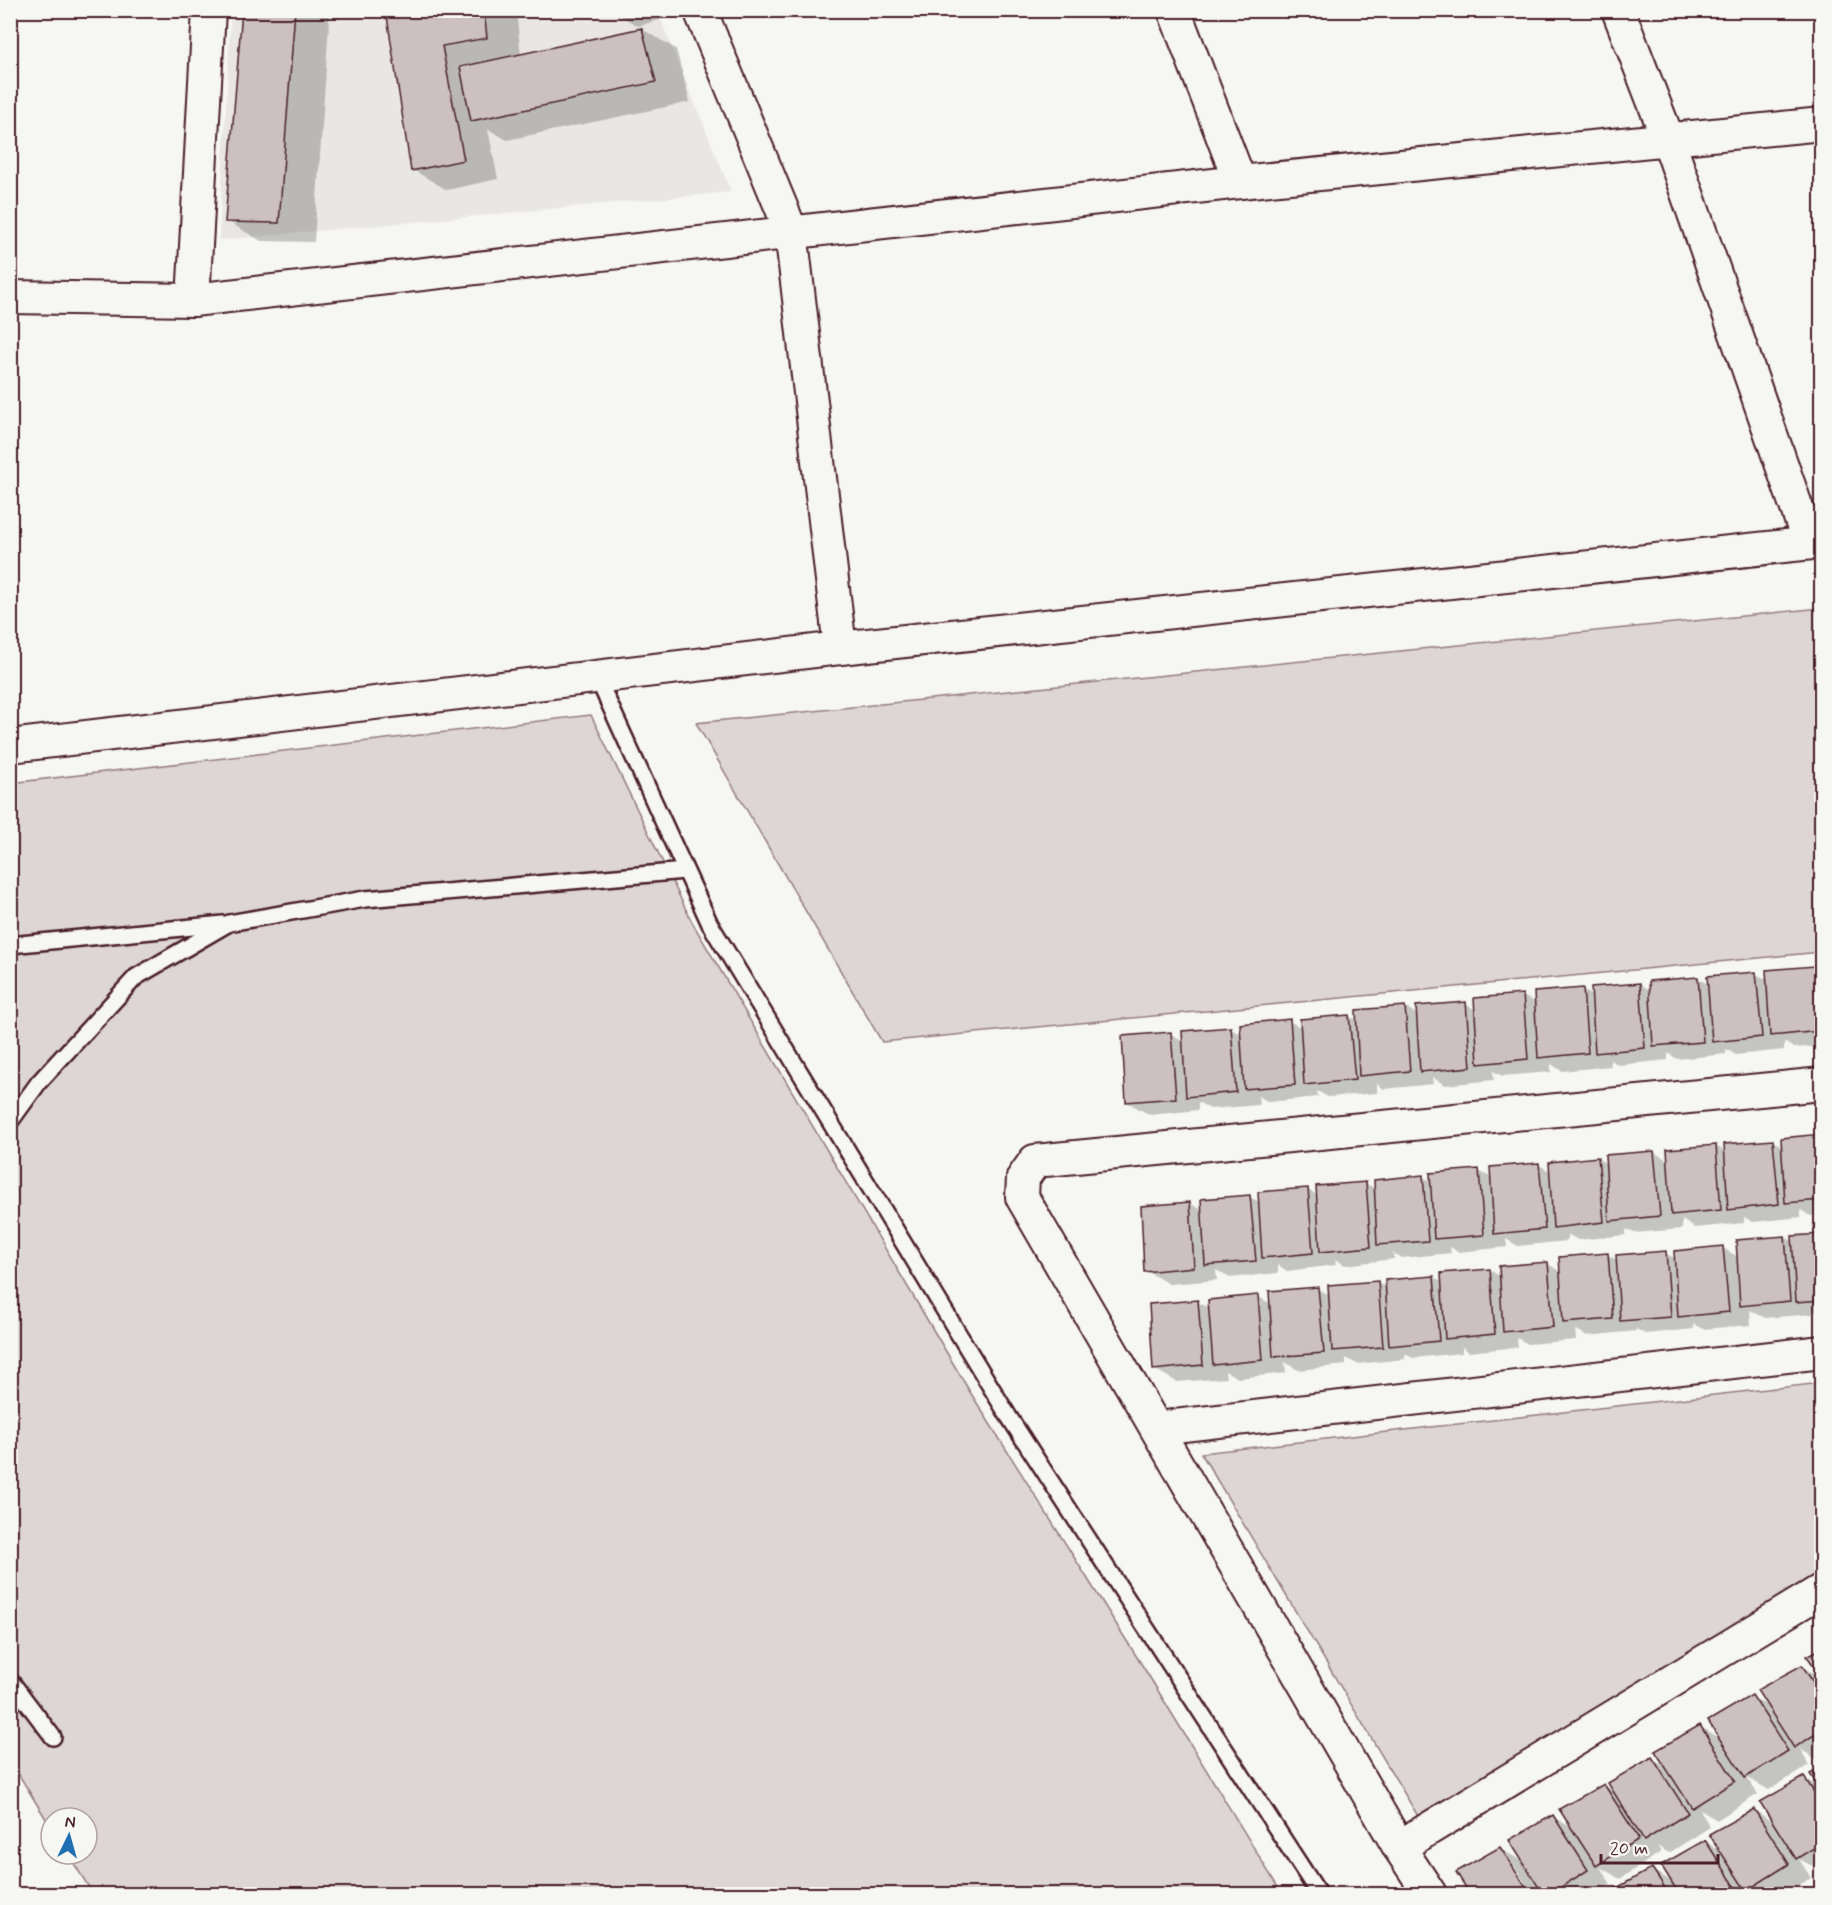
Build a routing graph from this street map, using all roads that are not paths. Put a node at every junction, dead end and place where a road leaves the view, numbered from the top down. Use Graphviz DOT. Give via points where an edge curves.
graph roads {
  1 [pos="208,10"];
  2 [pos="699,10"];
  3 [pos="1174,10"];
  4 [pos="1618,10"];
  5 [pos="1821,124"];
  6 [pos="1668,139"];
  7 [pos="1240,182"];
  8 [pos="791,231"];
  9 [pos="10,297"];
  10 [pos="193,300"];
  11 [pos="1815,542"];
  12 [pos="840,648"];
  13 [pos="597,677"];
  14 [pos="10,746"];
  15 [pos="685,871"];
  16 [pos="229,923"];
  17 [pos="10,945"];
  18 [pos="1821,1084"];
  19 [pos="10,1122"];
  20 [pos="1821,1352"];
  21 [pos="1157,1428"];
  22 [pos="1821,1590"];
  23 [pos="10,1680"];
  24 [pos="53,1737"];
  25 [pos="1399,1847"];
  26 [pos="1319,1894"];
  27 [pos="1430,1894"];
  1 -- 10 [label="street"];
  2 -- 8 [label="street"];
  3 -- 7 [label="street"];
  4 -- 6 [label="street"];
  5 -- 6 [label="street"];
  6 -- 7 [label="street"];
  6 -- 11 [label="street"];
  7 -- 8 [label="street"];
  8 -- 10 [label="street"];
  8 -- 12 [label="street"];
  9 -- 10 [label="street"];
  11 -- 12 [label="street"];
  12 -- 13 [label="street"];
  13 -- 14 [label="street"];
  13 -- 15 [label="lane"];
  15 -- 16 [label="lane" via="364,898"];
  15 -- 26 [label="lane" via="710,924 1009,1417"];
  16 -- 17 [label="lane"];
  16 -- 19 [label="lane" via="136,977 39,1082"];
  18 -- 21 [label="street" via="1035,1161 1023,1178 1022,1197"];
  20 -- 21 [label="street"];
  21 -- 25 [label="street"];
  22 -- 25 [label="street"];
  23 -- 24 [label="lane"];
  25 -- 27 [label="street"];
}
